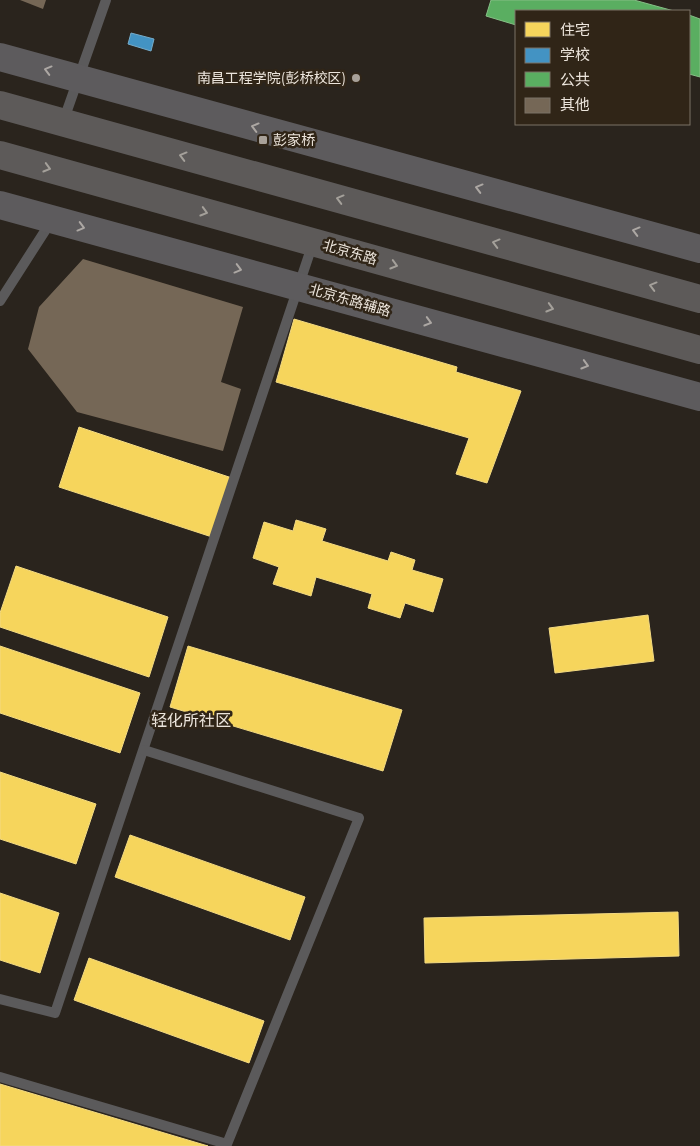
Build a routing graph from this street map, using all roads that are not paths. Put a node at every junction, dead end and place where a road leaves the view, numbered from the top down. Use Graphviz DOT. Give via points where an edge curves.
graph roads {
  1 [pos="106,0"];
  2 [pos="0,57"];
  3 [pos="78,78"];
  4 [pos="0,106"];
  5 [pos="63,123"];
  6 [pos="0,155"];
  7 [pos="0,205"];
  8 [pos="53,219"];
  9 [pos="313,242"];
  10 [pos="700,249"];
  11 [pos="298,286"];
  12 [pos="700,299"];
  13 [pos="0,302"];
  14 [pos="700,350"];
  15 [pos="700,397"];
  16 [pos="144,750"];
  17 [pos="0,1000"];
  18 [pos="0,1077"];
  1 -- 3 [label="lane"];
  3 -- 2 [label="main road, one-way"];
  3 -- 5 [label="lane"];
  10 -- 3 [label="main road, one-way"];
  4 -- 5 [label="main road"];
  12 -- 5 [label="main road, one-way"];
  6 -- 9 [label="main road, 北京东路, one-way"];
  7 -- 8 [label="main road, 北京东路辅路"];
  8 -- 11 [label="main road, 北京东路辅路, one-way"];
  8 -- 13 [label="lane"];
  9 -- 11 [label="lane"];
  9 -- 14 [label="main road, 北京东路, one-way"];
  11 -- 15 [label="main road, 北京东路辅路, one-way"];
  11 -- 16 [label="lane"];
  16 -- 17 [label="lane" via="55,1013"];
  16 -- 18 [label="lane" via="359,818 227,1144"];
}
